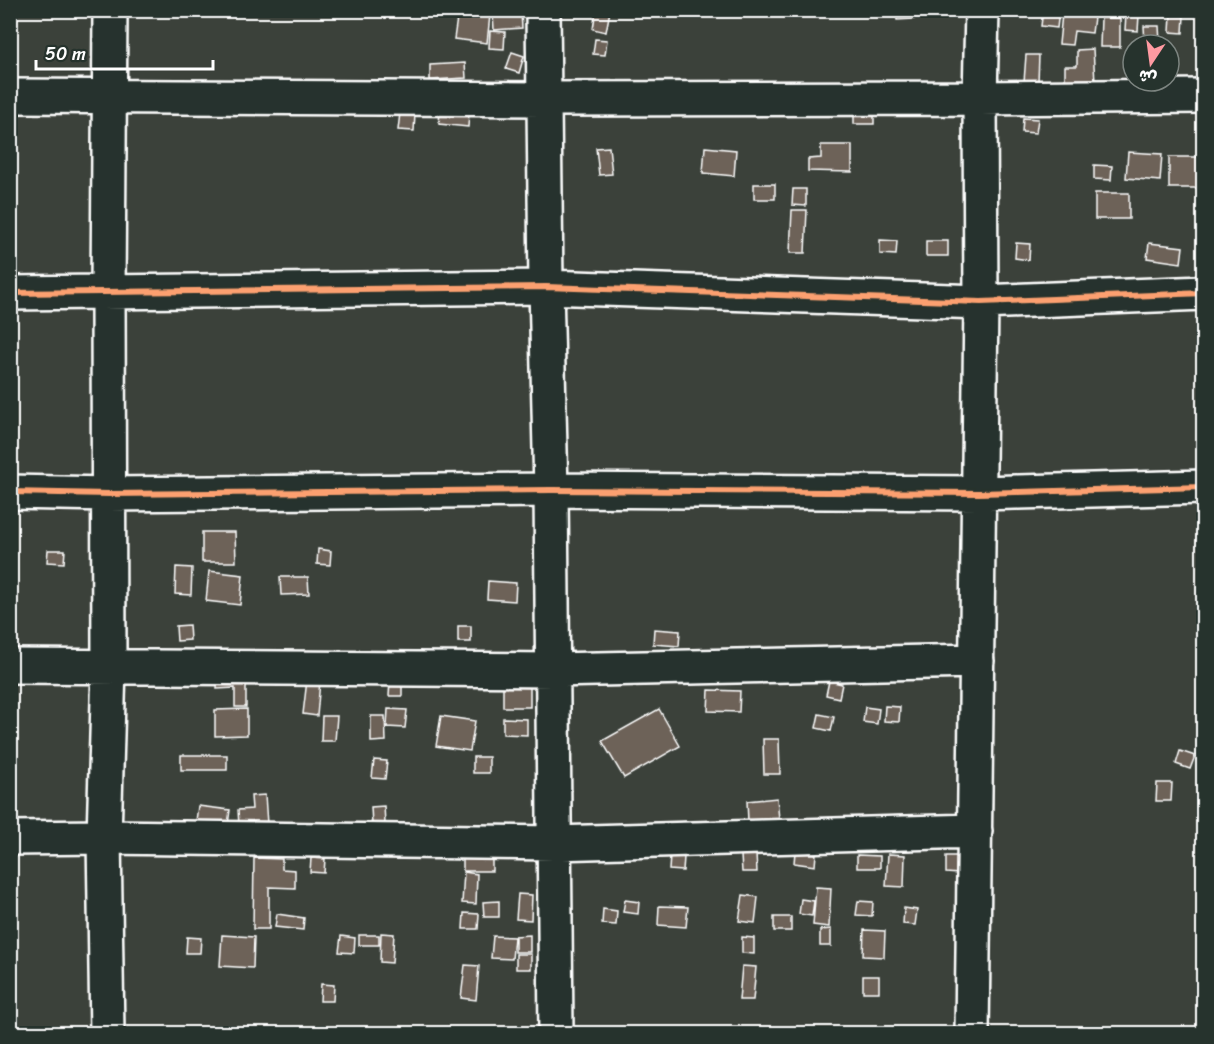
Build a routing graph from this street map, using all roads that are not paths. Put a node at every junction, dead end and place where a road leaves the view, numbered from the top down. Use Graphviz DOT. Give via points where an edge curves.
graph roads {
  1 [pos="110,10"];
  2 [pos="543,10"];
  3 [pos="982,10"];
  4 [pos="10,96"];
  5 [pos="110,96"];
  6 [pos="1203,96"];
  7 [pos="980,98"];
  8 [pos="543,99"];
  9 [pos="546,287"];
  10 [pos="108,292"];
  11 [pos="10,293"];
  12 [pos="1203,293"];
  13 [pos="981,302"];
  14 [pos="1203,487"];
  15 [pos="551,490"];
  16 [pos="10,492"];
  17 [pos="979,493"];
  18 [pos="109,494"];
  19 [pos="977,661"];
  20 [pos="10,666"];
  21 [pos="109,667"];
  22 [pos="552,670"];
  23 [pos="975,831"];
  24 [pos="104,837"];
  25 [pos="10,838"];
  26 [pos="554,843"];
  27 [pos="107,1034"];
  28 [pos="556,1034"];
  29 [pos="972,1034"];
  1 -- 5 [label="street"];
  2 -- 8 [label="street"];
  3 -- 7 [label="street"];
  4 -- 5 [label="street"];
  5 -- 8 [label="street"];
  5 -- 10 [label="street"];
  6 -- 7 [label="street"];
  7 -- 8 [label="street"];
  7 -- 13 [label="street"];
  8 -- 9 [label="street"];
  9 -- 10 [label="street"];
  9 -- 13 [label="street"];
  9 -- 15 [label="street"];
  10 -- 11 [label="street"];
  10 -- 18 [label="street"];
  12 -- 13 [label="street"];
  13 -- 17 [label="street"];
  14 -- 17 [label="street"];
  15 -- 17 [label="street"];
  15 -- 18 [label="street"];
  15 -- 22 [label="street"];
  16 -- 18 [label="street"];
  17 -- 19 [label="street"];
  18 -- 21 [label="street"];
  19 -- 22 [label="street"];
  19 -- 23 [label="street"];
  20 -- 21 [label="street"];
  21 -- 22 [label="street"];
  21 -- 24 [label="street"];
  22 -- 26 [label="street"];
  23 -- 26 [label="street"];
  23 -- 29 [label="street"];
  24 -- 25 [label="street"];
  24 -- 26 [label="street"];
  24 -- 27 [label="street"];
  26 -- 28 [label="street"];
}
